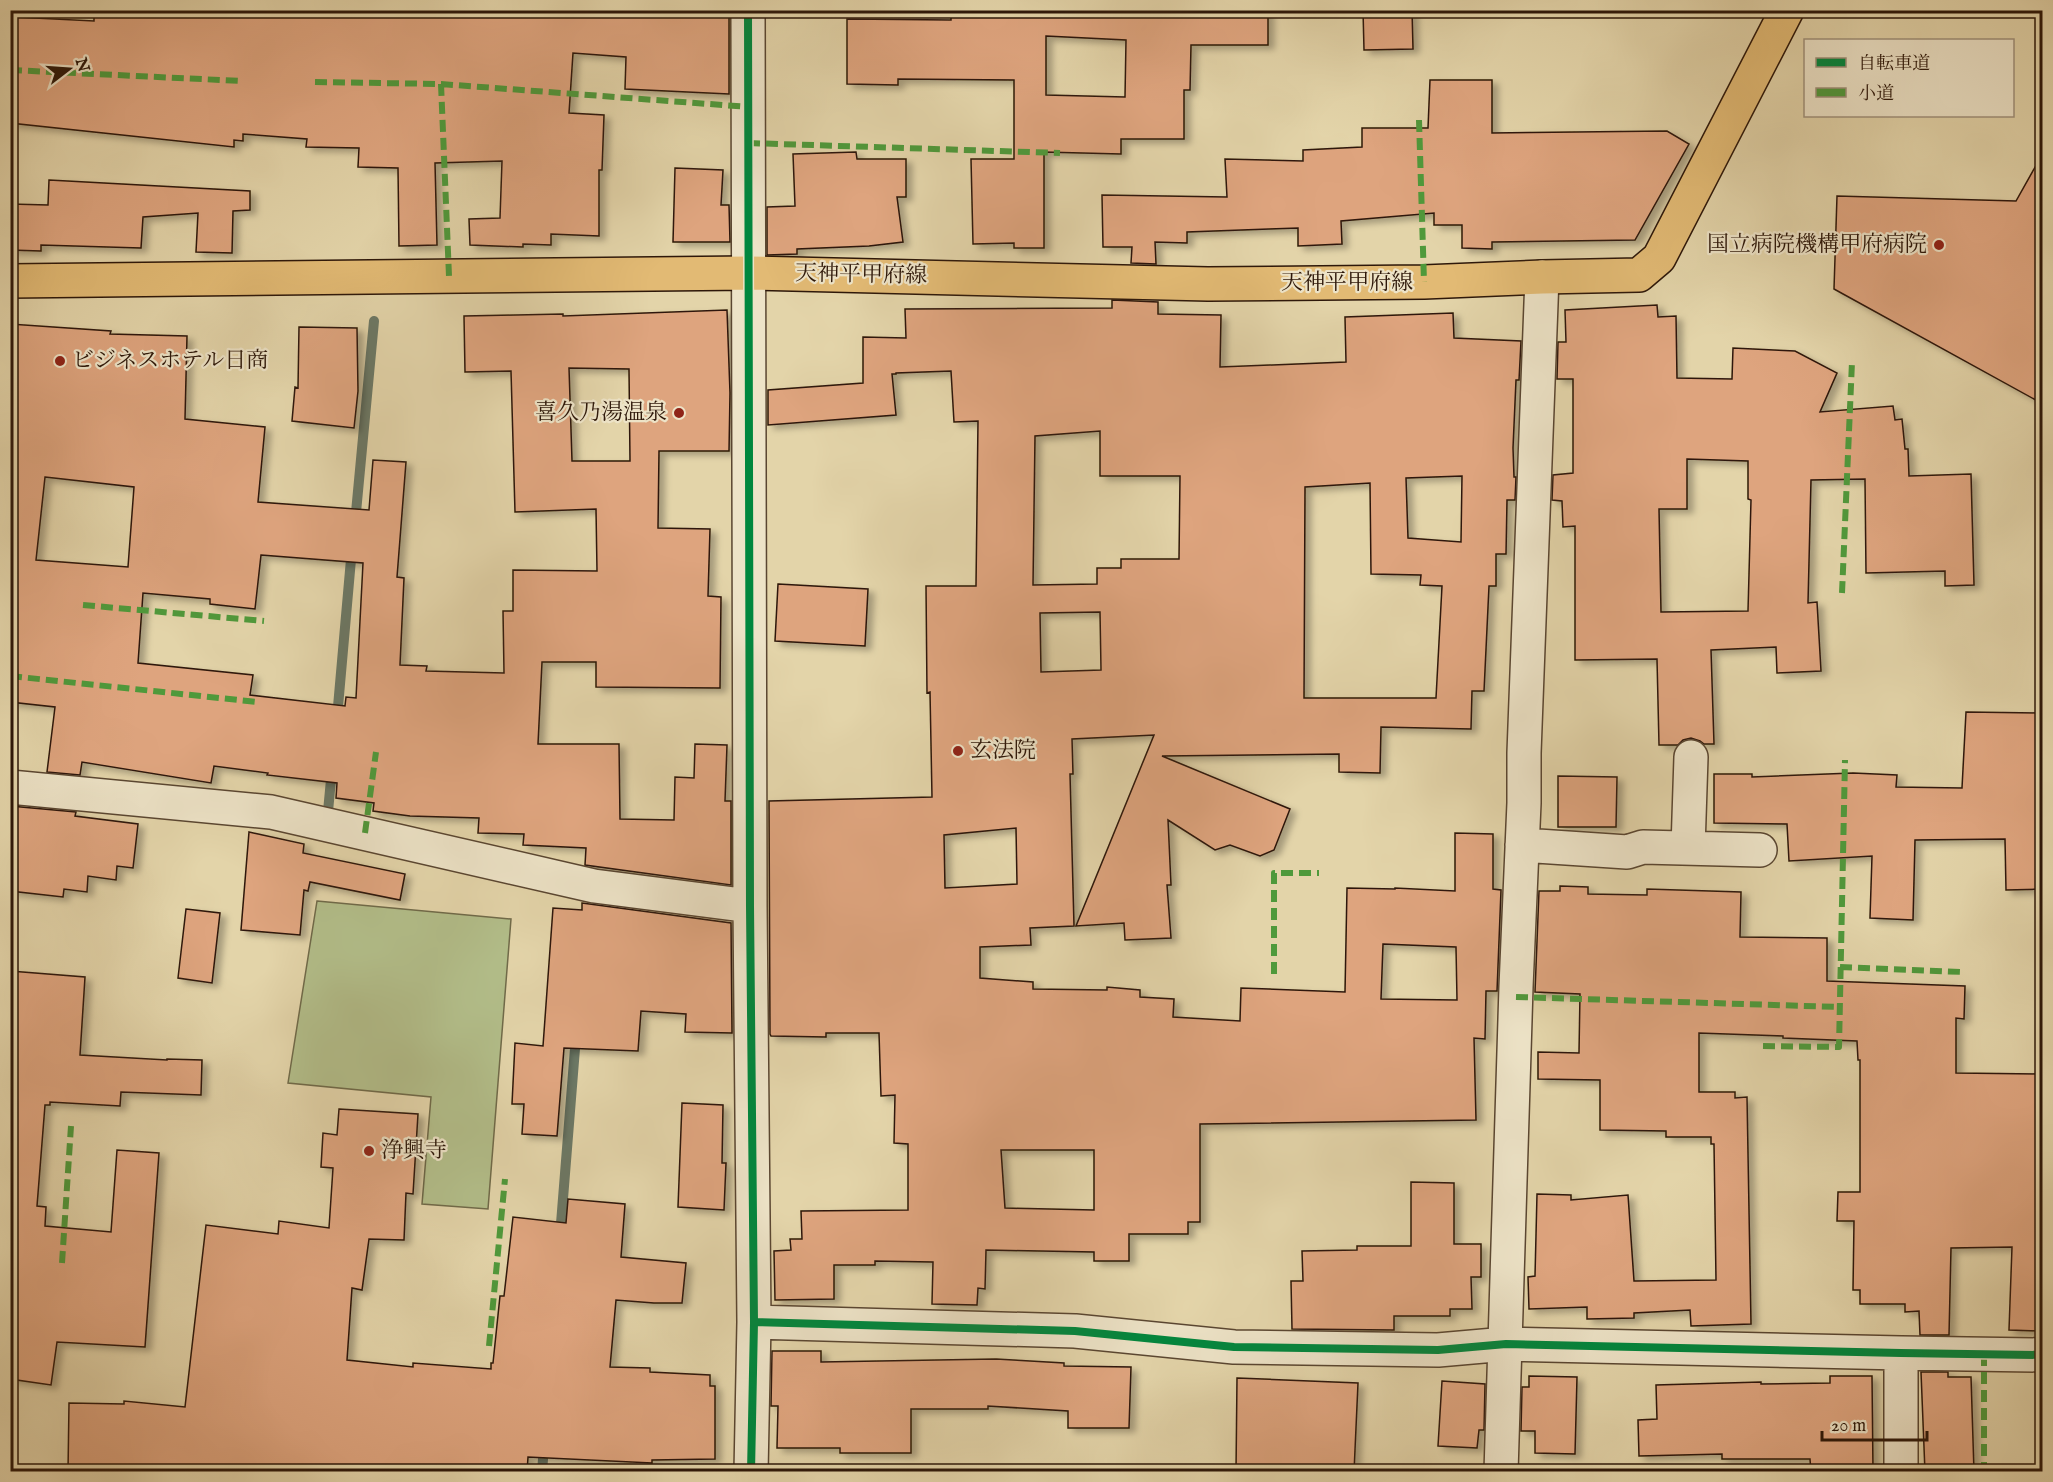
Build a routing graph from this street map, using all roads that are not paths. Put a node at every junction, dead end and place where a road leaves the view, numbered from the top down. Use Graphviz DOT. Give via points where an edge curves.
graph roads {
  1 [pos="748,10"];
  2 [pos="1787,10"];
  3 [pos="749,273"];
  4 [pos="1542,277"];
  5 [pos="10,281"];
  6 [pos="1691,757"];
  7 [pos="10,787"];
  8 [pos="1522,845"];
  9 [pos="1688,848"];
  10 [pos="1760,850"];
  11 [pos="750,906"];
  12 [pos="754,1322"];
  13 [pos="1506,1344"];
  14 [pos="1901,1353"];
  15 [pos="2043,1354"];
  16 [pos="751,1472"];
  17 [pos="1501,1472"];
  18 [pos="1901,1472"];
  1 -- 3 [label="street"];
  2 -- 4 [label="main road, 天神平甲府線" via="1659,258 1639,275"];
  3 -- 4 [label="main road, 天神平甲府線" via="1208,284"];
  3 -- 5 [label="main road, 天神平甲府線"];
  3 -- 11 [label="street"];
  4 -- 8 [label="street"];
  6 -- 9 [label="street"];
  7 -- 11 [label="street" via="271,812 594,886"];
  8 -- 9 [label="street" via="1627,852 1643,847"];
  8 -- 13 [label="street"];
  9 -- 10 [label="street"];
  11 -- 12 [label="street"];
  12 -- 13 [label="street" via="1075,1331 1234,1347 1438,1350"];
  12 -- 16 [label="street"];
  13 -- 14 [label="street"];
  13 -- 17 [label="street"];
  14 -- 15 [label="street"];
  14 -- 18 [label="street"];
}
